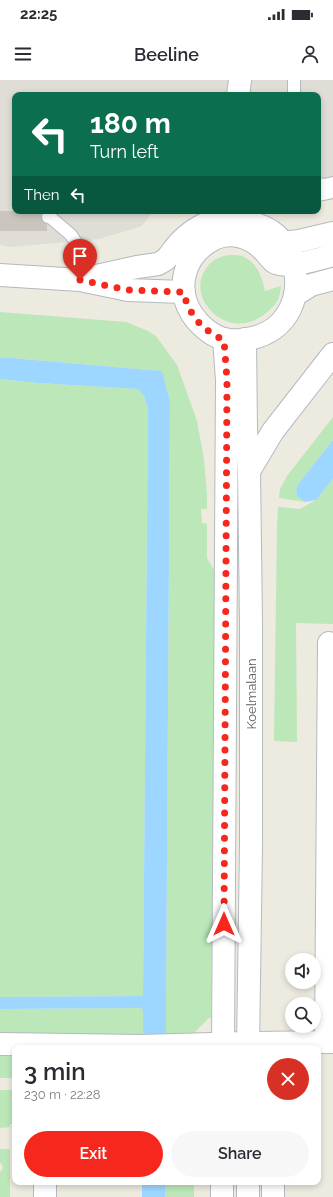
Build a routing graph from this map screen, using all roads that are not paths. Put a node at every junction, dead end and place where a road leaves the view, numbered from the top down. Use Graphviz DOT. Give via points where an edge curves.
graph roads {
  1 [pos="294,80"];
  2 [pos="294,92"];
  3 [pos="333,183"];
  4 [pos="321,184"];
  5 [pos="333,192"];
  6 [pos="321,195"];
  7 [pos="48,217"];
  8 [pos="252,217"];
  9 [pos="222,223"];
  10 [pos="333,233"];
  11 [pos="283,243"];
  12 [pos="333,255"];
  13 [pos="294,264"];
  14 [pos="0,275"];
  15 [pos="333,279"];
  16 [pos="80,280"];
  17 [pos="183,292"];
  18 [pos="295,295"];
  19 [pos="235,339"];
  20 [pos="333,354"];
  21 [pos="249,471"];
  22 [pos="329,643"];
  23 [pos="330,1042"];
  24 [pos="0,1044"];
  25 [pos="22,1045"];
  26 [pos="223,1045"];
  27 [pos="248,1045"];
  28 [pos="274,1045"];
  29 [pos="45,1185"];
  30 [pos="222,1185"];
  31 [pos="248,1185"];
  32 [pos="273,1185"];
  33 [pos="45,1197"];
  34 [pos="222,1197"];
  35 [pos="248,1197"];
  36 [pos="273,1197"];
  1 -- 2 [label="lane"];
  3 -- 4 [label="lane"];
  5 -- 6 [label="lane"];
  7 -- 16 [label="lane" via="71,235 78,246"];
  8 -- 9 [label="street"];
  8 -- 11 [label="street" via="272,231"];
  9 -- 13 [label="street" via="232,236 250,240 278,264"];
  9 -- 16 [label="street" via="210,222 190,233 158,264"];
  9 -- 17 [label="street" via="188,265"];
  10 -- 11 [label="street"];
  11 -- 13 [label="street"];
  12 -- 13 [label="street"];
  13 -- 18 [label="street"];
  14 -- 16 [label="street"];
  15 -- 18 [label="street" via="311,285"];
  16 -- 17 [label="street" via="128,290"];
  17 -- 19 [label="street" via="191,312 205,329 214,335"];
  18 -- 19 [label="street" via="286,317 278,326 257,338"];
  19 -- 21 [label="street, Koelmalaan"];
  19 -- 26 [label="street, Koelmalaan" via="227,380"];
  20 -- 21 [label="street" via="273,431"];
  21 -- 27 [label="street, Koelmalaan" via="251,751"];
  22 -- 23 [label="street"];
  23 -- 28 [label="street"];
  24 -- 25 [label="street"];
  29 -- 33 [label="street"];
  30 -- 34 [label="street"];
  31 -- 35 [label="street"];
  32 -- 36 [label="street"];
}
